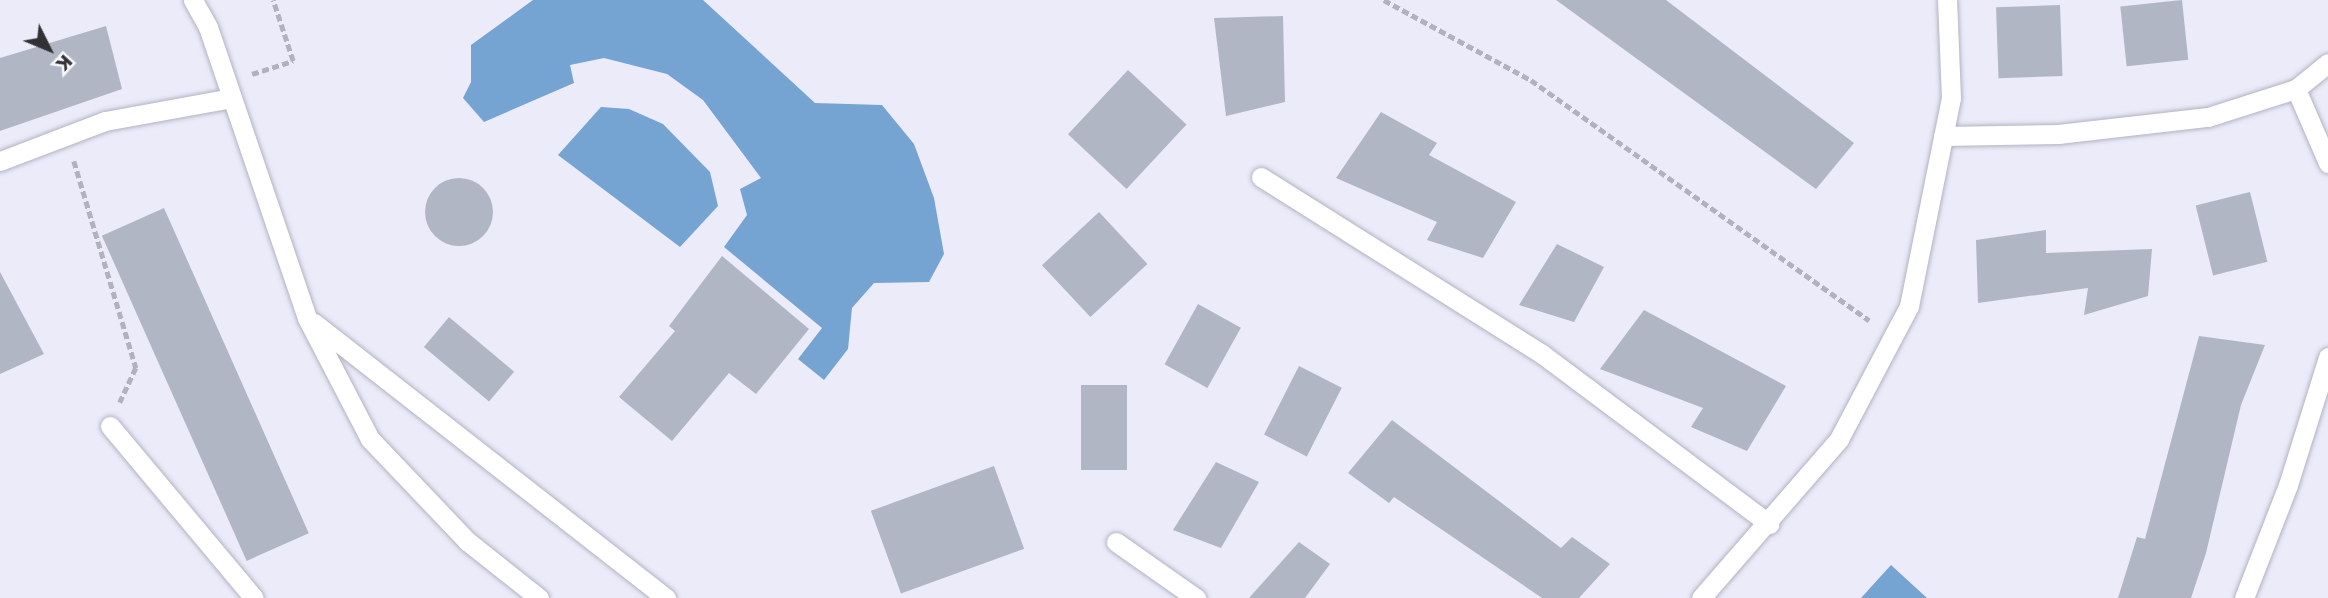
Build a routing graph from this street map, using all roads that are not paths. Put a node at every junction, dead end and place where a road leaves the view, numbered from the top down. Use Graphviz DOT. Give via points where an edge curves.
graph roads {
  1 [pos="192,0"];
  2 [pos="1947,0"];
  3 [pos="2328,63"];
  4 [pos="2296,89"];
  5 [pos="228,90"];
  6 [pos="1942,136"];
  7 [pos="0,161"];
  8 [pos="2328,163"];
  9 [pos="1261,177"];
  10 [pos="307,318"];
  11 [pos="2328,357"];
  12 [pos="110,425"];
  13 [pos="1769,524"];
  14 [pos="1116,542"];
  15 [pos="254,598"];
  16 [pos="539,598"];
  17 [pos="666,598"];
  18 [pos="1196,598"];
  19 [pos="1701,598"];
  20 [pos="2244,598"];
  1 -- 5 [label="lane"];
  2 -- 6 [label="lane" via="1951,98"];
  3 -- 4 [label="lane"];
  4 -- 6 [label="lane" via="2208,117 2058,134"];
  4 -- 8 [label="lane"];
  5 -- 7 [label="lane" via="105,121"];
  5 -- 10 [label="lane"];
  6 -- 13 [label="lane" via="1909,306 1839,439"];
  9 -- 13 [label="lane" via="1542,354"];
  10 -- 16 [label="lane" via="369,439 467,541"];
  10 -- 17 [label="lane"];
  11 -- 20 [label="lane" via="2288,485"];
  12 -- 15 [label="lane"];
  13 -- 19 [label="lane"];
  14 -- 18 [label="lane"];
}
